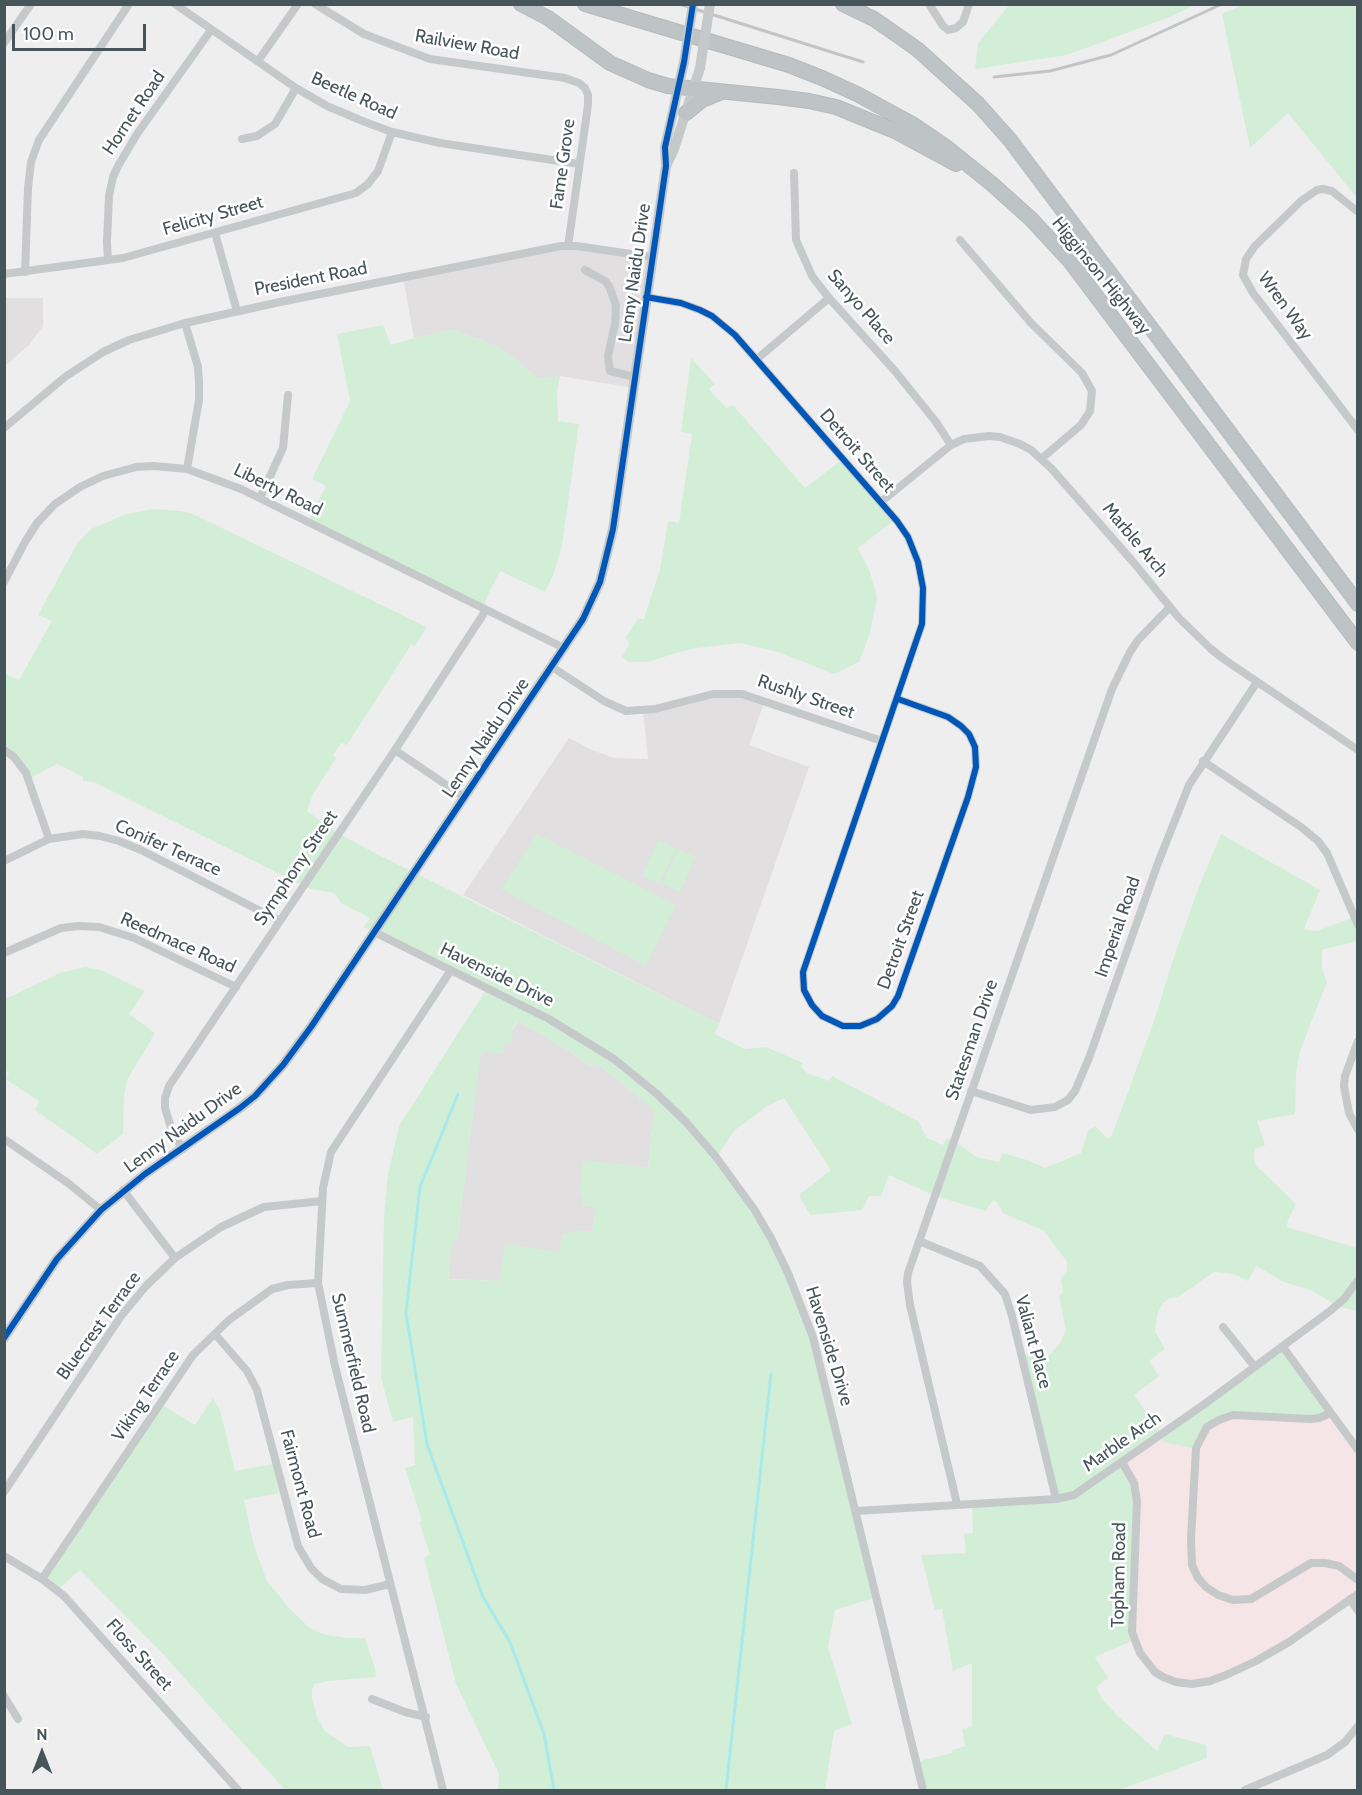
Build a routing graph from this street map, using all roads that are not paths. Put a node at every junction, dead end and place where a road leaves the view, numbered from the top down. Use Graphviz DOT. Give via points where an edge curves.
graph roads {
  1 [pos="31,4"];
  2 [pos="129,4"];
  3 [pos="175,4"];
  4 [pos="298,4"];
  5 [pos="315,4"];
  6 [pos="521,4"];
  7 [pos="585,4"];
  8 [pos="693,4"];
  9 [pos="710,4"];
  10 [pos="843,4"];
  11 [pos="861,4"];
  12 [pos="929,4"];
  13 [pos="969,4"];
  14 [pos="874,19"];
  15 [pos="211,30"];
  16 [pos="4,43"];
  17 [pos="258,62"];
  18 [pos="679,87"];
  19 [pos="296,88"];
  20 [pos="585,88"];
  21 [pos="694,89"];
  22 [pos="724,92"];
  23 [pos="686,113"];
  24 [pos="392,132"];
  25 [pos="242,139"];
  26 [pos="579,164"];
  27 [pos="666,166"];
  28 [pos="794,173"];
  29 [pos="992,183"];
  30 [pos="1358,212"];
  31 [pos="215,233"];
  32 [pos="960,240"];
  33 [pos="568,246"];
  34 [pos="652,257"];
  35 [pos="108,260"];
  36 [pos="585,270"];
  37 [pos="25,272"];
  38 [pos="4,274"];
  39 [pos="646,297"];
  40 [pos="829,298"];
  41 [pos="237,311"];
  42 [pos="185,323"];
  43 [pos="758,359"];
  44 [pos="635,377"];
  45 [pos="288,395"];
  46 [pos="1357,427"];
  47 [pos="4,428"];
  48 [pos="951,445"];
  49 [pos="1041,459"];
  50 [pos="188,469"];
  51 [pos="260,498"];
  52 [pos="881,502"];
  53 [pos="4,582"];
  54 [pos="1358,604"];
  55 [pos="1170,607"];
  56 [pos="486,610"];
  57 [pos="1358,643"];
  58 [pos="564,648"];
  59 [pos="552,667"];
  60 [pos="1257,682"];
  61 [pos="898,699"];
  62 [pos="882,741"];
  63 [pos="4,750"];
  64 [pos="395,750"];
  65 [pos="1358,750"];
  66 [pos="1203,761"];
  67 [pos="464,796"];
  68 [pos="49,839"];
  69 [pos="4,861"];
  70 [pos="280,921"];
  71 [pos="1358,925"];
  72 [pos="374,933"];
  73 [pos="4,952"];
  74 [pos="451,970"];
  75 [pos="236,987"];
  76 [pos="1358,1041"];
  77 [pos="971,1091"];
  78 [pos="1358,1130"];
  79 [pos="4,1139"];
  80 [pos="183,1149"];
  81 [pos="123,1190"];
  82 [pos="322,1201"];
  83 [pos="101,1210"];
  84 [pos="919,1241"];
  85 [pos="175,1258"];
  86 [pos="1358,1280"];
  87 [pos="318,1283"];
  88 [pos="1223,1327"];
  89 [pos="215,1334"];
  90 [pos="4,1338"];
  91 [pos="1283,1347"];
  92 [pos="1255,1366"];
  93 [pos="1331,1413"];
  94 [pos="1358,1450"];
  95 [pos="1122,1462"];
  96 [pos="4,1492"];
  97 [pos="1056,1498"];
  98 [pos="957,1504"];
  99 [pos="857,1511"];
  100 [pos="4,1556"];
  101 [pos="42,1579"];
  102 [pos="1358,1580"];
  103 [pos="390,1584"];
  104 [pos="1354,1597"];
  105 [pos="1358,1611"];
  106 [pos="4,1696"];
  107 [pos="372,1699"];
  108 [pos="426,1717"];
  109 [pos="18,1719"];
  110 [pos="1358,1726"];
  111 [pos="238,1791"];
  112 [pos="443,1791"];
  113 [pos="923,1791"];
  114 [pos="1245,1791"];
  1 -- 16 [label="street"];
  2 -- 37 [label="street" via="36,146 28,188"];
  3 -- 15 [label="street, Beetle Road"];
  4 -- 17 [label="street"];
  5 -- 20 [label="street, Railview Road" via="364,34 430,59 565,78"];
  6 -- 18 [label="highway" via="548,18 610,63 648,80"];
  7 -- 29 [label="highway, Higginson Highway" via="822,78 914,125"];
  8 -- 18 [label="street, Lenny Naidu Drive, bridge"];
  9 -- 21 [label="street, Lenny Naidu Drive, bridge"];
  10 -- 14 [label="highway, Higginson Highway"];
  11 -- 14 [label="highway"];
  12 -- 13 [label="street" via="946,29 963,22"];
  14 -- 54 [label="highway, Higginson Highway" via="958,84 1010,140"];
  15 -- 17 [label="street, Beetle Road"];
  15 -- 35 [label="street, Hornet Road" via="137,134 113,177"];
  17 -- 19 [label="street, Beetle Road"];
  18 -- 21 [label="highway"];
  18 -- 27 [label="street, Lenny Naidu Drive" via="665,147"];
  19 -- 24 [label="street, Beetle Road" via="327,106"];
  19 -- 25 [label="street" via="275,124 257,136"];
  20 -- 26 [label="street, Fame Grove" via="588,105"];
  21 -- 22 [label="highway"];
  21 -- 23 [label="street, Lenny Naidu Drive"];
  22 -- 23 [label="highway" via="702,100"];
  22 -- 29 [label="highway" via="799,99 836,107 914,140"];
  23 -- 27 [label="street, Lenny Naidu Drive"];
  24 -- 26 [label="street, Beetle Road"];
  24 -- 31 [label="street, Felicity Street" via="378,171 356,193"];
  26 -- 33 [label="street, Fame Grove"];
  27 -- 34 [label="street, Lenny Naidu Drive"];
  28 -- 40 [label="street, Sanyo Place" via="796,240 812,276"];
  29 -- 57 [label="highway, Higginson Highway" via="1069,260"];
  30 -- 46 [label="street, Wren Way" via="1332,191 1317,190 1255,246 1243,275"];
  31 -- 35 [label="street, Felicity Street"];
  31 -- 41 [label="street"];
  32 -- 49 [label="street" via="1031,322 1082,373 1092,391 1090,411 1081,425"];
  33 -- 34 [label="street, President Road"];
  33 -- 41 [label="street, President Road"];
  34 -- 39 [label="street, Lenny Naidu Drive"];
  35 -- 37 [label="street, Felicity Street"];
  36 -- 44 [label="street" via="605,281 616,304 609,368 614,373"];
  37 -- 38 [label="street, Felicity Street"];
  39 -- 43 [label="street, Detroit Street" via="681,303 712,316"];
  39 -- 44 [label="street, Lenny Naidu Drive"];
  40 -- 43 [label="street"];
  40 -- 48 [label="street, Sanyo Place" via="895,371"];
  41 -- 42 [label="street, President Road"];
  42 -- 47 [label="street, President Road" via="103,351"];
  42 -- 50 [label="street" via="199,383"];
  43 -- 52 [label="street, Detroit Street"];
  44 -- 58 [label="street, Lenny Naidu Drive" via="607,560 592,602"];
  45 -- 51 [label="street" via="283,448"];
  48 -- 49 [label="street, Marble Arch" via="979,436 1000,437 1020,444"];
  48 -- 52 [label="street, Marble Arch"];
  49 -- 55 [label="street, Marble Arch"];
  50 -- 51 [label="street, Liberty Road"];
  50 -- 53 [label="street, Liberty Road" via="136,467 80,487 55,504 37,523"];
  51 -- 56 [label="street, Liberty Road"];
  52 -- 61 [label="street, Detroit Street" via="908,537 923,588 922,624"];
  55 -- 60 [label="street, Marble Arch" via="1211,649"];
  55 -- 77 [label="street, Statesman Drive" via="1138,640 1112,689"];
  56 -- 58 [label="street, Liberty Road"];
  56 -- 64 [label="street, Symphony Street"];
  58 -- 59 [label="street, Lenny Naidu Drive"];
  59 -- 62 [label="street, Rushly Street" via="626,711 655,709 714,694 742,694"];
  59 -- 67 [label="street, Lenny Naidu Drive"];
  60 -- 65 [label="street, Marble Arch"];
  60 -- 66 [label="street, Imperial Road"];
  61 -- 62 [label="street, Detroit Street"];
  61 -- 62 [label="street, Detroit Street" via="948,717 961,726 975,747 976,767 898,996 877,1019 860,1026 843,1026 822,1016 812,1005 804,990 803,972"];
  63 -- 68 [label="street" via="26,773"];
  64 -- 67 [label="street"];
  64 -- 70 [label="street, Symphony Street"];
  66 -- 71 [label="street" via="1318,841"];
  66 -- 77 [label="street, Imperial Road" via="1176,815 1075,1091 1055,1107 1031,1110"];
  67 -- 72 [label="street, Lenny Naidu Drive"];
  68 -- 69 [label="street, Conifer Terrace"];
  68 -- 70 [label="street, Conifer Terrace" via="83,834 119,841"];
  70 -- 75 [label="street, Symphony Street"];
  72 -- 74 [label="street, Havenside Drive"];
  72 -- 80 [label="street, Lenny Naidu Drive" via="311,1027 267,1083"];
  73 -- 75 [label="street, Reedmace Road" via="61,928 99,927 134,938"];
  74 -- 82 [label="street, Summerfield Road" via="331,1152"];
  74 -- 99 [label="street, Havenside Drive" via="557,1023 621,1065 685,1121 740,1187 771,1238 805,1313"];
  75 -- 80 [label="street, Symphony Street" via="167,1093 167,1119"];
  76 -- 78 [label="street" via="1344,1086 1346,1103"];
  77 -- 84 [label="street, Statesman Drive"];
  79 -- 83 [label="street"];
  80 -- 81 [label="street, Lenny Naidu Drive"];
  81 -- 83 [label="street, Lenny Naidu Drive"];
  81 -- 85 [label="street"];
  82 -- 85 [label="street, Bluecrest Terrace" via="273,1205 253,1211"];
  82 -- 87 [label="street, Summerfield Road"];
  83 -- 90 [label="street, Lenny Naidu Drive" via="57,1259"];
  84 -- 97 [label="street, Valiant Place" via="974,1262 1005,1294"];
  84 -- 98 [label="street, Statesman Drive" via="908,1273 909,1299"];
  85 -- 96 [label="street, Bluecrest Terrace" via="116,1324"];
  86 -- 91 [label="street, Marble Arch" via="1339,1304"];
  87 -- 89 [label="street, Viking Terrace" via="272,1289"];
  87 -- 103 [label="street, Summerfield Road"];
  88 -- 92 [label="street"];
  89 -- 101 [label="street, Viking Terrace" via="193,1356"];
  89 -- 103 [label="street, Fairmont Road" via="247,1371 257,1390 298,1546 311,1568 341,1589 364,1590"];
  91 -- 92 [label="street, Marble Arch"];
  91 -- 93 [label="street"];
  92 -- 95 [label="street, Marble Arch"];
  93 -- 94 [label="street"];
  93 -- 102 [label="street" via="1310,1419 1233,1415 1207,1427 1196,1448 1192,1565 1201,1583 1212,1593 1233,1600 1251,1599 1311,1563 1339,1566"];
  95 -- 97 [label="street, Marble Arch" via="1074,1495"];
  95 -- 104 [label="street, Topham Road" via="1134,1483 1137,1501 1132,1632 1137,1648 1155,1672 1192,1684 1226,1675 1289,1642"];
  97 -- 98 [label="street, Marble Arch"];
  98 -- 99 [label="street, Marble Arch"];
  99 -- 113 [label="street, Havenside Drive"];
  100 -- 101 [label="street, Floss Street"];
  101 -- 111 [label="street, Floss Street" via="71,1604"];
  103 -- 108 [label="street, Summerfield Road"];
  104 -- 105 [label="street"];
  106 -- 109 [label="street"];
  107 -- 108 [label="street"];
  108 -- 112 [label="street, Summerfield Road"];
  110 -- 114 [label="street" via="1327,1755"];
}
